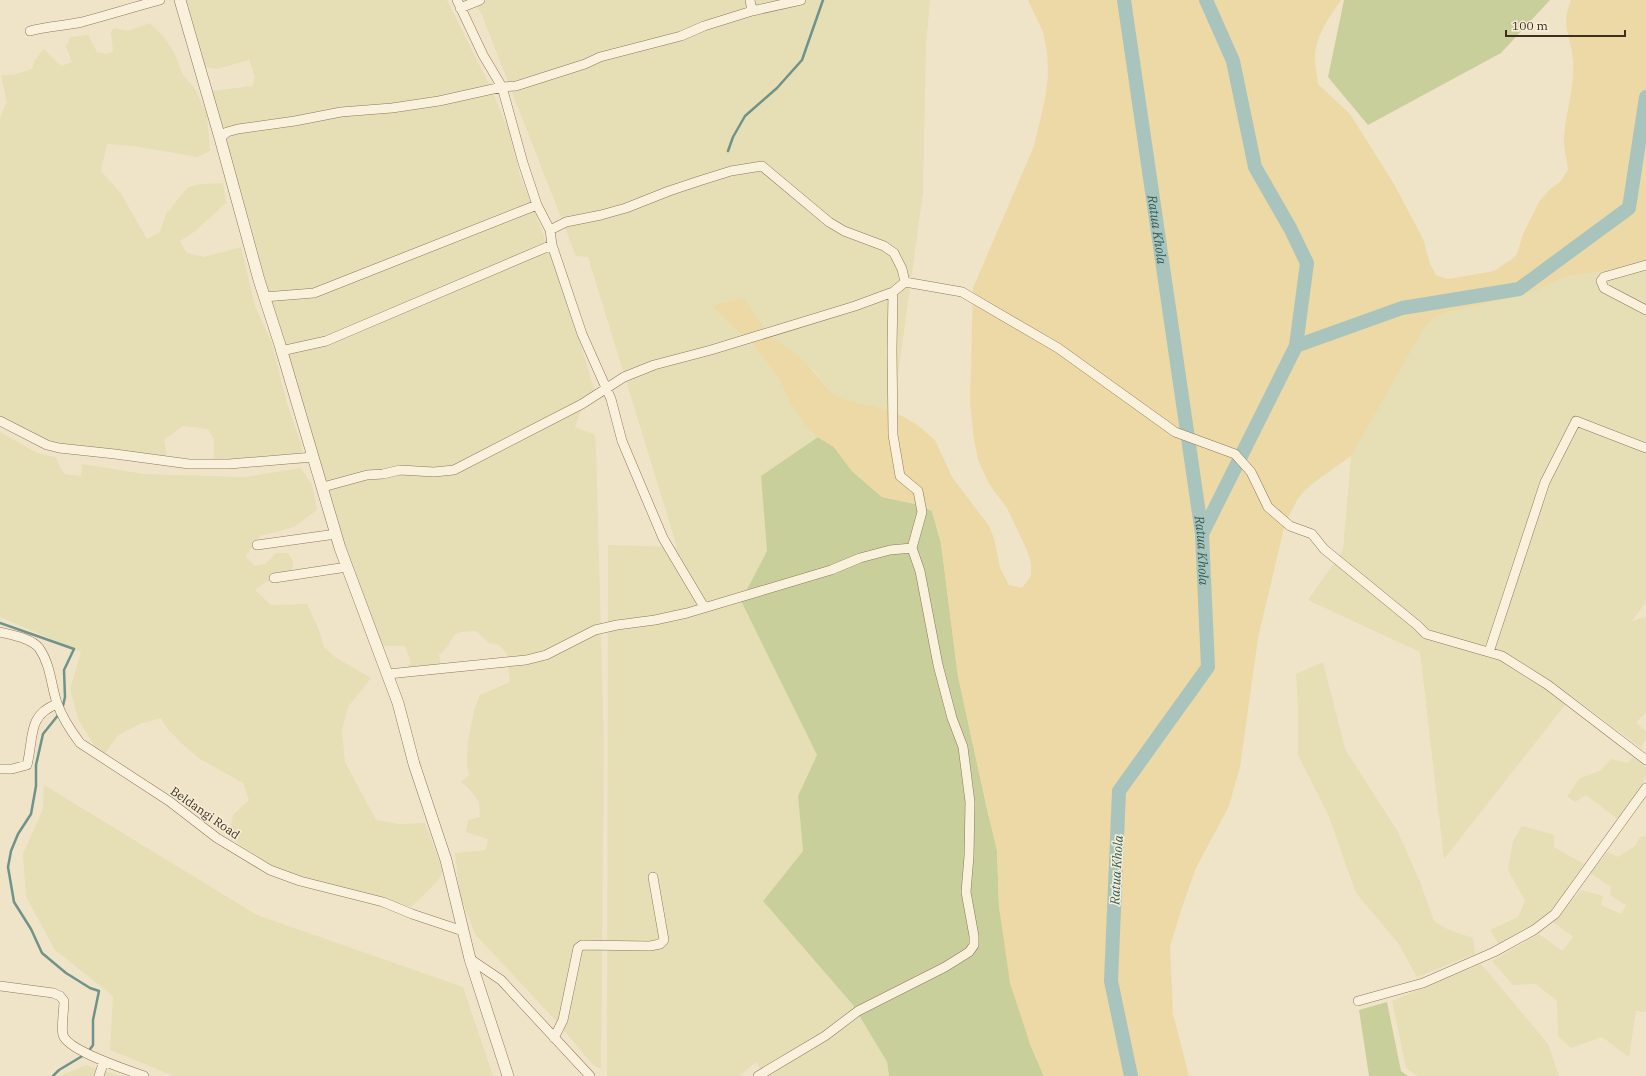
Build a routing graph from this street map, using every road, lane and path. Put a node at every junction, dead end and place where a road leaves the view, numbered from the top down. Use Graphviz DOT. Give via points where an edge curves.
graph roads {
  1 [pos="160,0"];
  2 [pos="180,0"];
  3 [pos="480,0"];
  4 [pos="750,0"];
  5 [pos="802,0"];
  6 [pos="458,4"];
  7 [pos="752,11"];
  8 [pos="30,31"];
  9 [pos="502,87"];
  10 [pos="220,138"];
  11 [pos="537,205"];
  12 [pos="550,230"];
  13 [pos="552,245"];
  14 [pos="1646,265"];
  15 [pos="905,282"];
  16 [pos="893,292"];
  17 [pos="264,297"];
  18 [pos="1646,310"];
  19 [pos="281,352"];
  20 [pos="606,389"];
  21 [pos="0,421"];
  22 [pos="1646,448"];
  23 [pos="313,457"];
  24 [pos="323,487"];
  25 [pos="336,534"];
  26 [pos="257,545"];
  27 [pos="912,548"];
  28 [pos="347,567"];
  29 [pos="274,578"];
  30 [pos="704,607"];
  31 [pos="0,632"];
  32 [pos="1489,652"];
  33 [pos="388,674"];
  34 [pos="57,704"];
  35 [pos="1646,760"];
  36 [pos="0,769"];
  37 [pos="1646,788"];
  38 [pos="653,877"];
  39 [pos="463,931"];
  40 [pos="470,960"];
  41 [pos="0,986"];
  42 [pos="1358,1001"];
  43 [pos="554,1038"];
  44 [pos="104,1061"];
  45 [pos="99,1076"];
  46 [pos="144,1076"];
  47 [pos="508,1076"];
  48 [pos="590,1076"];
  49 [pos="758,1076"];
  1 -- 8 [label="street" via="81,22"];
  2 -- 10 [label="street"];
  3 -- 6 [label="street"];
  4 -- 7 [label="street"];
  5 -- 7 [label="street"];
  6 -- 9 [label="street"];
  7 -- 9 [label="street" via="681,36 600,57 528,83"];
  9 -- 10 [label="street" via="439,101 341,112 238,129 227,132"];
  9 -- 11 [label="street"];
  10 -- 17 [label="street"];
  11 -- 12 [label="street"];
  11 -- 17 [label="street" via="314,293"];
  12 -- 13 [label="street"];
  12 -- 15 [label="street" via="566,222 626,208 699,181 762,166 829,222 844,231 884,246 894,253"];
  13 -- 19 [label="street" via="326,341"];
  13 -- 20 [label="street" via="582,334"];
  14 -- 18 [label="street" via="1604,277 1601,281 1604,288"];
  15 -- 16 [label="street"];
  15 -- 32 [label="street" via="962,292 1058,348 1175,432 1235,454 1251,472 1268,507 1290,526 1312,534 1324,549 1426,634"];
  16 -- 20 [label="street" via="822,317 654,365 624,377"];
  16 -- 27 [label="street" via="893,435 900,476 918,492 922,512"];
  17 -- 19 [label="street"];
  19 -- 23 [label="street"];
  20 -- 24 [label="street" via="454,470 400,470 367,475"];
  20 -- 30 [label="street" via="622,440 663,538"];
  21 -- 23 [label="street" via="47,445 59,448 189,464 229,464"];
  22 -- 32 [label="street" via="1576,421 1545,482"];
  23 -- 24 [label="street"];
  24 -- 25 [label="street"];
  25 -- 26 [label="street"];
  25 -- 28 [label="street"];
  27 -- 30 [label="street" via="890,550 860,558 831,570"];
  27 -- 49 [label="street" via="920,571 938,665 952,718 963,747 970,802 966,892 974,945 969,952 945,967 858,1011 825,1036"];
  28 -- 29 [label="street"];
  28 -- 33 [label="street"];
  30 -- 33 [label="street" via="655,620 595,630 546,655 526,660"];
  31 -- 34 [label="street, Beldangi Road" via="29,641 38,648 47,666"];
  32 -- 35 [label="street" via="1502,656 1548,685"];
  33 -- 39 [label="street" via="446,860"];
  34 -- 36 [label="street" via="46,708 35,722 27,765"];
  34 -- 39 [label="street, Beldangi Road" via="80,743 168,801 217,838 270,870 300,881 382,902"];
  37 -- 42 [label="street" via="1555,914 1534,930 1494,952 1423,983"];
  38 -- 43 [label="street" via="664,940 660,944 650,946 582,945 578,948 563,1020"];
  39 -- 40 [label="street"];
  40 -- 43 [label="street" via="501,980"];
  40 -- 47 [label="street"];
  41 -- 44 [label="street" via="60,996 64,1001 63,1035 86,1054"];
  43 -- 48 [label="street"];
  44 -- 45 [label="street"];
  44 -- 46 [label="street"];
}
